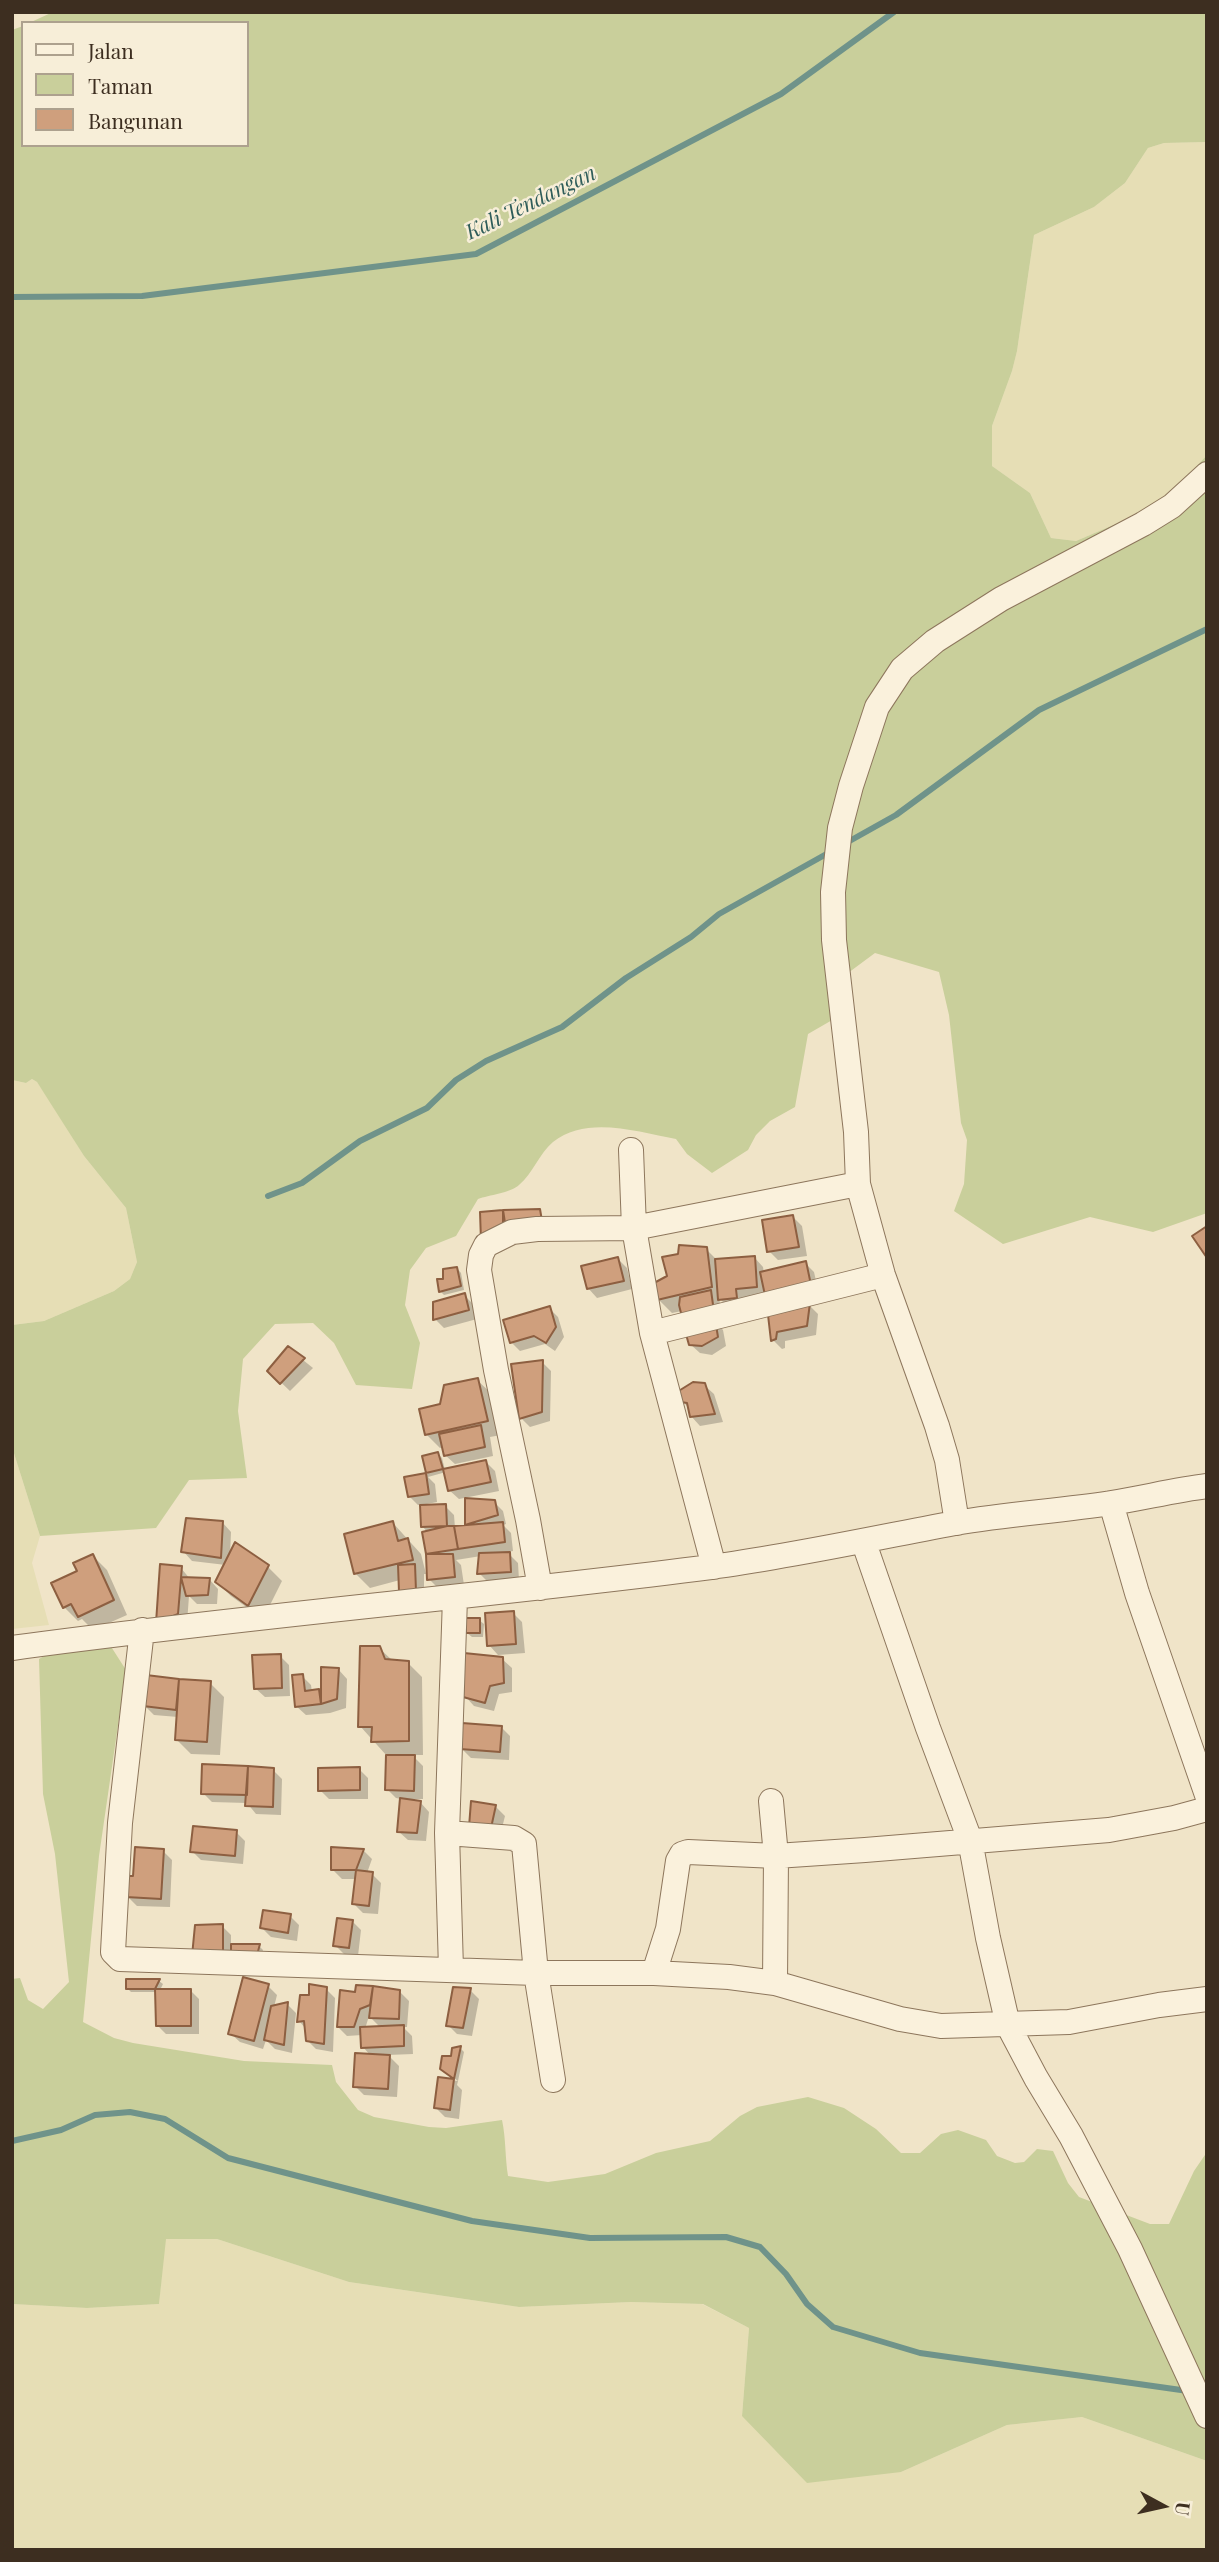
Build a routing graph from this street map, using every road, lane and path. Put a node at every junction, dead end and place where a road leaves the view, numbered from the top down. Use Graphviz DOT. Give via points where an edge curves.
graph roads {
  1 [pos="1207,474"];
  2 [pos="631,1150"];
  3 [pos="858,1184"];
  4 [pos="634,1228"];
  5 [pos="883,1275"];
  6 [pos="652,1333"];
  7 [pos="1207,1486"];
  8 [pos="1111,1503"];
  9 [pos="957,1523"];
  10 [pos="864,1543"];
  11 [pos="714,1567"];
  12 [pos="540,1588"];
  13 [pos="455,1598"];
  14 [pos="142,1630"];
  15 [pos="12,1648"];
  16 [pos="1207,1795"];
  17 [pos="771,1801"];
  18 [pos="1207,1809"];
  19 [pos="447,1833"];
  20 [pos="970,1840"];
  21 [pos="776,1856"];
  22 [pos="451,1969"];
  23 [pos="536,1973"];
  24 [pos="654,1973"];
  25 [pos="775,1983"];
  26 [pos="1207,1999"];
  27 [pos="1009,2025"];
  28 [pos="553,2080"];
  29 [pos="1207,2416"];
  1 -- 3 [label="street" via="1172,506 1143,524 1063,564 935,641 902,669 877,707 840,828 833,891"];
  2 -- 4 [label="street"];
  3 -- 4 [label="street"];
  3 -- 5 [label="street"];
  4 -- 6 [label="street"];
  4 -- 12 [label="street" via="512,1232 486,1245 481,1255 479,1270 494,1357"];
  5 -- 6 [label="street"];
  5 -- 9 [label="street" via="937,1426"];
  6 -- 11 [label="street"];
  7 -- 8 [label="street"];
  8 -- 9 [label="street"];
  8 -- 16 [label="street"];
  9 -- 10 [label="street"];
  10 -- 11 [label="street"];
  10 -- 20 [label="street"];
  11 -- 12 [label="street"];
  12 -- 13 [label="street"];
  13 -- 14 [label="street"];
  13 -- 19 [label="street"];
  14 -- 15 [label="street"];
  14 -- 22 [label="street" via="120,1823 113,1952 125,1960"];
  17 -- 21 [label="street"];
  18 -- 20 [label="street" via="1109,1830"];
  19 -- 22 [label="street"];
  19 -- 23 [label="street" via="514,1838 524,1844"];
  20 -- 21 [label="street"];
  20 -- 27 [label="street"];
  21 -- 24 [label="street" via="682,1854 677,1861 668,1929"];
  21 -- 25 [label="street"];
  22 -- 23 [label="street"];
  23 -- 24 [label="street"];
  23 -- 28 [label="street"];
  24 -- 25 [label="street"];
  25 -- 27 [label="street" via="920,2024"];
  26 -- 27 [label="street" via="1069,2022"];
  27 -- 29 [label="street" via="1130,2249"];
}
